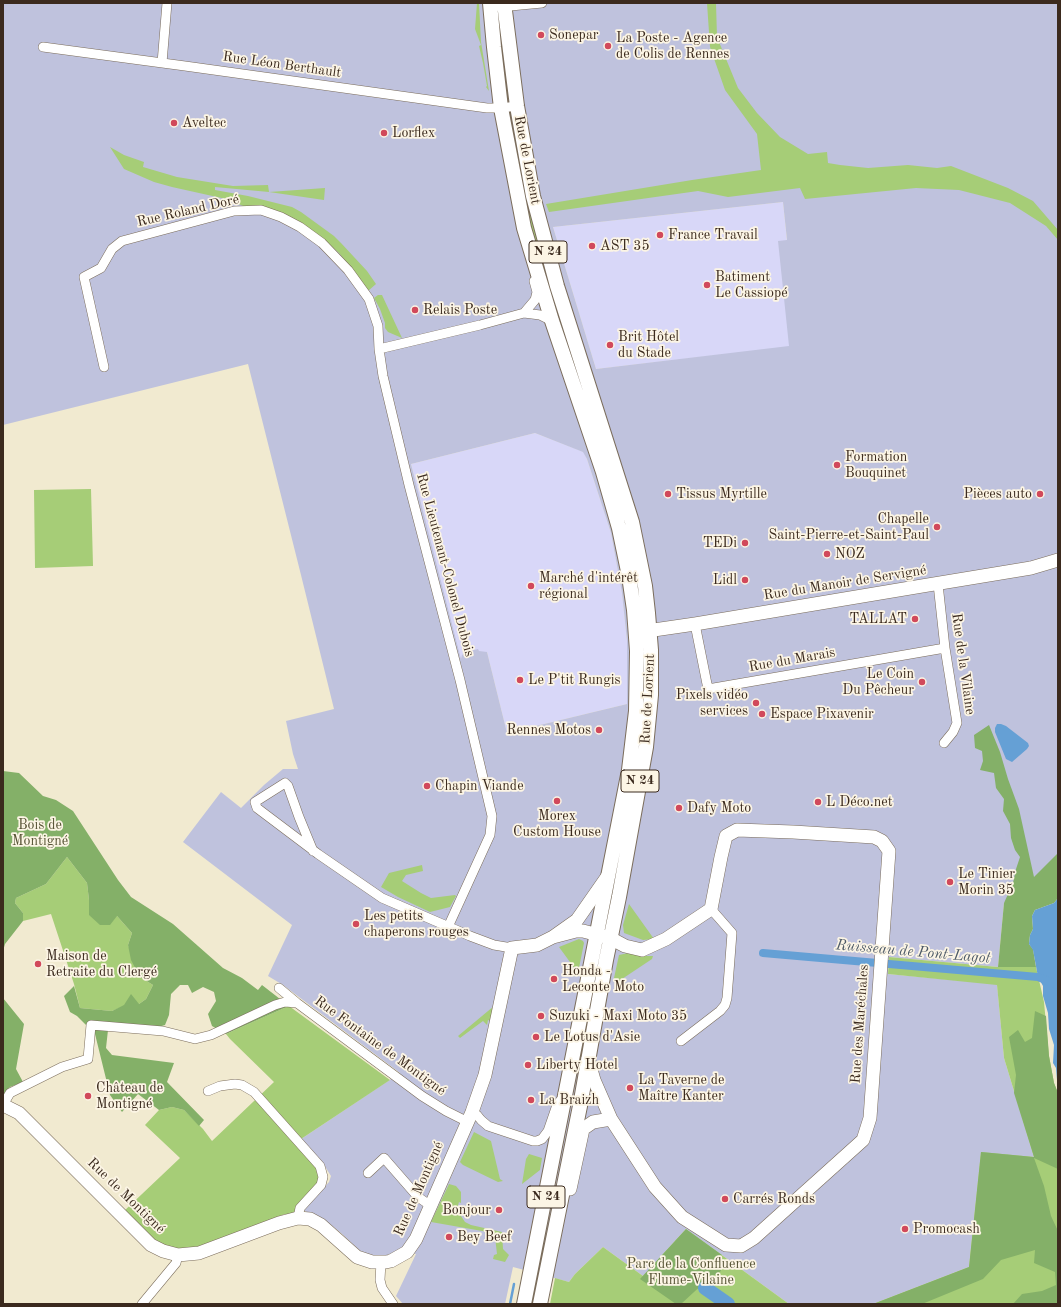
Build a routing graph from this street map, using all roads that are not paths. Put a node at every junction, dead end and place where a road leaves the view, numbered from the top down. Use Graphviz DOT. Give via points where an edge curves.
graph roads {
  1 [pos="167,3"];
  2 [pos="542,3"];
  3 [pos="490,5"];
  4 [pos="504,5"];
  5 [pos="43,47"];
  6 [pos="162,63"];
  7 [pos="517,106"];
  8 [pos="501,108"];
  9 [pos="525,230"];
  10 [pos="547,306"];
  11 [pos="565,310"];
  12 [pos="524,313"];
  13 [pos="552,321"];
  14 [pos="379,349"];
  15 [pos="104,366"];
  16 [pos="610,471"];
  17 [pos="1058,560"];
  18 [pos="938,584"];
  19 [pos="695,624"];
  20 [pos="650,630"];
  21 [pos="635,632"];
  22 [pos="945,648"];
  23 [pos="944,744"];
  24 [pos="635,771"];
  25 [pos="313,850"];
  26 [pos="608,876"];
  27 [pos="711,909"];
  28 [pos="577,920"];
  29 [pos="448,927"];
  30 [pos="597,928"];
  31 [pos="611,934"];
  32 [pos="553,937"];
  33 [pos="512,948"];
  34 [pos="279,988"];
  35 [pos="297,1003"];
  36 [pos="682,1041"];
  37 [pos="588,1059"];
  38 [pos="208,1091"];
  39 [pos="566,1094"];
  40 [pos="3,1105"];
  41 [pos="470,1117"];
  42 [pos="611,1119"];
  43 [pos="368,1173"];
  44 [pos="431,1206"];
  45 [pos="558,1212"];
  46 [pos="298,1218"];
  47 [pos="178,1255"];
  48 [pos="381,1262"];
  49 [pos="142,1304"];
  50 [pos="394,1304"];
  51 [pos="524,1304"];
  52 [pos="540,1304"];
  1 -- 6 [label="street"];
  2 -- 4 [label="street"];
  3 -- 4 [label="street, Rue de Lorient"];
  3 -- 8 [label="main road, Rue de Lorient / N 24"];
  4 -- 7 [label="main road, Rue de Lorient / N 24"];
  5 -- 6 [label="street, Rue Léon Berthault"];
  6 -- 8 [label="street, Rue Léon Berthault"];
  7 -- 8 [label="street, Rue Léon Berthault"];
  7 -- 11 [label="main road, Rue de Lorient / N 24" via="535,204"];
  8 -- 9 [label="main road, Rue de Lorient / N 24"];
  9 -- 10 [label="main road, Rue de Lorient / N 24"];
  9 -- 12 [label="street, Rue de Lorient" via="523,239 537,292 535,300"];
  10 -- 11 [label="street"];
  10 -- 13 [label="main road, Rue de Lorient / N 24"];
  11 -- 16 [label="main road, Rue de Lorient / N 24"];
  12 -- 13 [label="street"];
  12 -- 14 [label="street"];
  13 -- 16 [label="main road, Rue de Lorient / N 24"];
  14 -- 15 [label="street, Rue Roland Doré" via="378,326 369,299 348,270 322,243 281,217 261,210 234,211 122,241 112,249 101,268 84,278"];
  14 -- 29 [label="street, Rue Lieutenant-Colonel Dubois" via="407,477 460,680 492,816 490,835"];
  16 -- 20 [label="main road, Rue de Lorient / N 24" via="632,522 645,586"];
  16 -- 21 [label="main road, Rue de Lorient / N 24" via="633,603"];
  17 -- 18 [label="street, Rue du Manoir de Servigné" via="1031,568"];
  18 -- 19 [label="street, Rue du Manoir de Servigné"];
  18 -- 22 [label="street, Rue de la Vilaine"];
  19 -- 20 [label="street, Rue du Manoir de Servigné"];
  19 -- 22 [label="street, Rue du Marais" via="708,689"];
  20 -- 21 [label="street, Rue du Manoir de Servigné"];
  20 -- 24 [label="main road, Rue de Lorient / N 24" via="650,702 646,747"];
  21 -- 24 [label="main road, Rue de Lorient / N 24"];
  22 -- 23 [label="street, Rue de la Vilaine" via="957,723"];
  24 -- 26 [label="main road, Rue de Lorient / N 24"];
  24 -- 31 [label="main road, Rue de Lorient / N 24"];
  25 -- 25 [label="street" via="285,783 255,802 257,808"];
  25 -- 29 [label="street" via="382,898"];
  26 -- 28 [label="street"];
  26 -- 30 [label="main road, Rue de Lorient / N 24"];
  27 -- 31 [label="street" via="666,939 642,950 625,946"];
  27 -- 36 [label="street" via="732,933 726,1005"];
  27 -- 42 [label="street, Rue des Maréchales" via="726,836 737,830 874,837 882,841 889,851 870,1118 863,1140 754,1238 741,1246 726,1245 682,1218 654,1187"];
  28 -- 30 [label="street" via="584,919"];
  28 -- 32 [label="street"];
  29 -- 33 [label="street" via="494,945"];
  30 -- 31 [label="street"];
  30 -- 32 [label="street"];
  30 -- 39 [label="main road, Rue de Lorient / N 24"];
  31 -- 37 [label="main road, Rue de Lorient / N 24"];
  32 -- 33 [label="street" via="537,945"];
  33 -- 41 [label="street, Rue de Montigné" via="485,1075"];
  34 -- 35 [label="street, Rue Fontaine de Montigné"];
  35 -- 40 [label="street" via="285,1002 275,1005 211,1035 195,1039 163,1031 91,1025 88,1060 62,1067 10,1093"];
  35 -- 41 [label="street, Rue Fontaine de Montigné" via="437,1106"];
  37 -- 42 [label="street, Rue des Maréchales"];
  37 -- 45 [label="main road, Rue de Lorient / N 24"];
  38 -- 46 [label="street" via="235,1084 254,1092 320,1166 323,1177 321,1185 300,1208"];
  39 -- 41 [label="street, Rue Fontaine de Montigné" via="557,1105 548,1131 542,1139 526,1139 488,1126 477,1115"];
  39 -- 51 [label="main road, Rue de Lorient / N 24"];
  40 -- 47 [label="street, Rue de Montigné" via="19,1113 150,1245 163,1252"];
  41 -- 44 [label="street, Rue de Montigné"];
  42 -- 45 [label="street" via="593,1122 583,1129 569,1196"];
  43 -- 44 [label="street" via="384,1158 418,1198"];
  44 -- 48 [label="street, Rue de Montigné" via="407,1252 396,1259"];
  45 -- 52 [label="main road, Rue de Lorient / N 24"];
  46 -- 47 [label="street, Rue de Montigné" via="279,1222 199,1253"];
  46 -- 48 [label="street, Rue de Montigné" via="310,1219 321,1224 357,1256 367,1261"];
  47 -- 49 [label="street" via="176,1263"];
  48 -- 50 [label="street" via="382,1288"];
}
